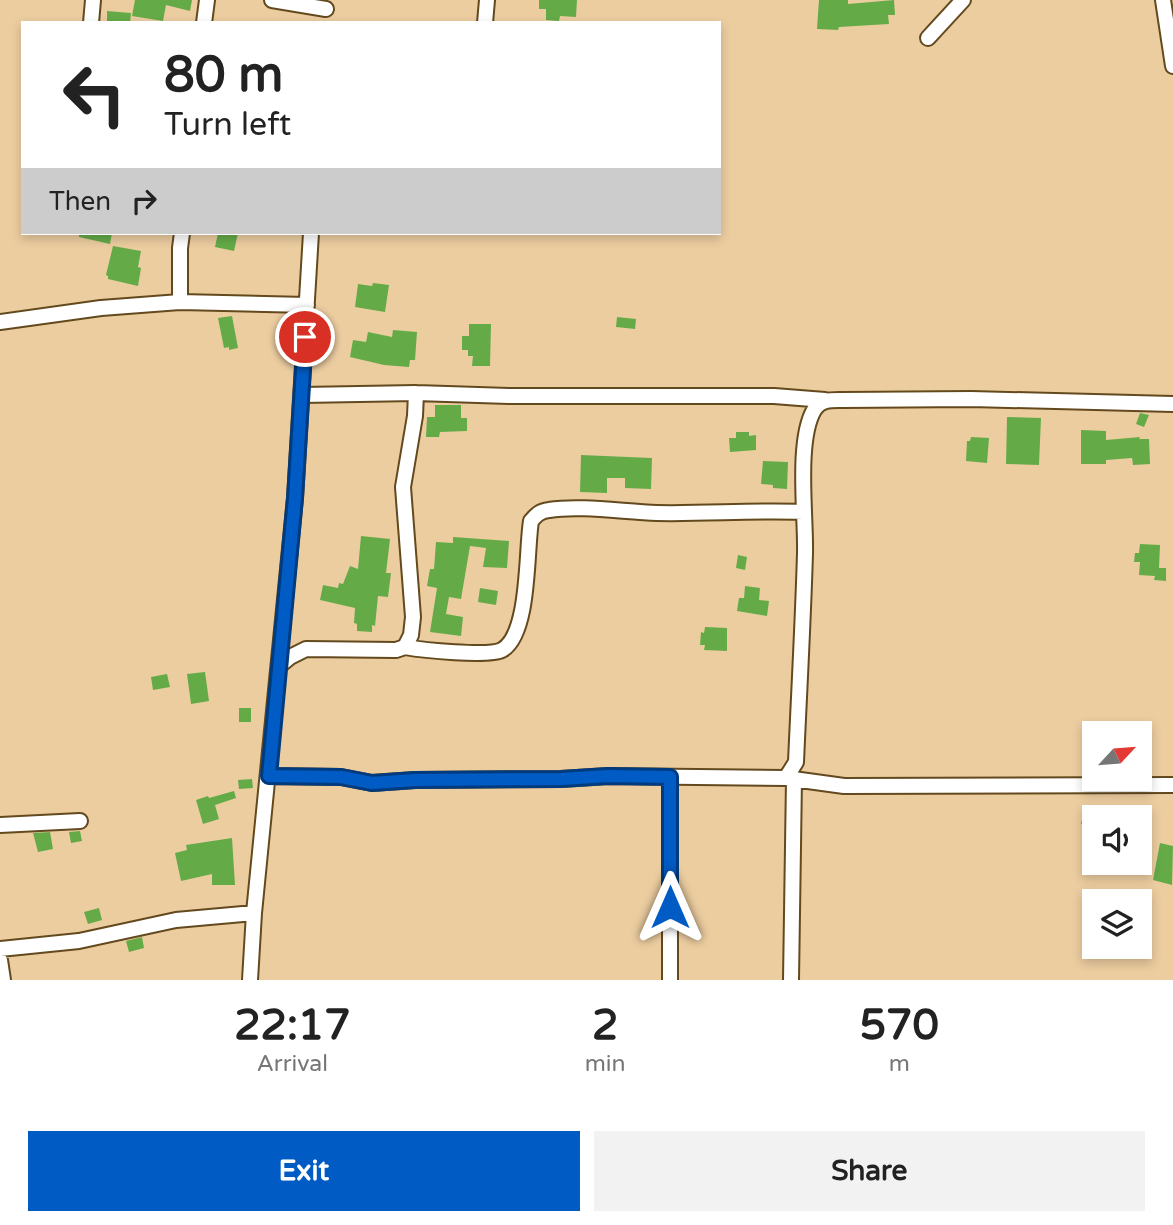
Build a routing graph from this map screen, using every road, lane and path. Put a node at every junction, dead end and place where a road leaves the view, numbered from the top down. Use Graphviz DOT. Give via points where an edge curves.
graph roads {
  1 [pos="93,0"];
  2 [pos="207,0"];
  3 [pos="272,0"];
  4 [pos="487,0"];
  5 [pos="963,0"];
  6 [pos="1163,0"];
  7 [pos="326,11"];
  8 [pos="91,21"];
  9 [pos="204,21"];
  10 [pos="485,21"];
  11 [pos="928,38"];
  12 [pos="1173,66"];
  13 [pos="182,235"];
  14 [pos="311,235"];
  15 [pos="180,302"];
  16 [pos="307,305"];
  17 [pos="0,322"];
  18 [pos="416,393"];
  19 [pos="302,395"];
  20 [pos="825,400"];
  21 [pos="1173,404"];
  22 [pos="803,512"];
  23 [pos="281,636"];
  24 [pos="404,647"];
  25 [pos="299,652"];
  26 [pos="279,666"];
  27 [pos="269,776"];
  28 [pos="670,777"];
  29 [pos="790,779"];
  30 [pos="1173,785"];
  31 [pos="80,821"];
  32 [pos="0,825"];
  33 [pos="254,913"];
  34 [pos="0,948"];
  35 [pos="0,960"];
  36 [pos="3,980"];
  37 [pos="250,980"];
  38 [pos="670,980"];
  39 [pos="791,980"];
  1 -- 8 [label="street"];
  2 -- 9 [label="street"];
  3 -- 7 [label="street"];
  4 -- 10 [label="street"];
  5 -- 11 [label="street"];
  6 -- 12 [label="street"];
  13 -- 15 [label="street"];
  14 -- 16 [label="street"];
  15 -- 16 [label="street"];
  15 -- 17 [label="street"];
  16 -- 19 [label="street"];
  18 -- 19 [label="street"];
  18 -- 20 [label="street"];
  18 -- 24 [label="street" via="403,487 413,617"];
  19 -- 23 [label="street"];
  20 -- 21 [label="street"];
  20 -- 22 [label="street" via="815,407 809,421"];
  22 -- 24 [label="street" via="537,513 531,521 520,620 510,643 500,651 484,652"];
  22 -- 29 [label="street" via="796,762"];
  23 -- 25 [label="street"];
  23 -- 26 [label="street"];
  24 -- 25 [label="street"];
  25 -- 26 [label="street"];
  26 -- 27 [label="street"];
  27 -- 28 [label="street" via="341,777 372,783"];
  27 -- 33 [label="street"];
  28 -- 29 [label="street"];
  28 -- 38 [label="street"];
  29 -- 30 [label="street" via="844,786"];
  29 -- 39 [label="street"];
  31 -- 32 [label="street"];
  33 -- 34 [label="street" via="176,920 79,941"];
  33 -- 37 [label="street"];
  35 -- 36 [label="street"];
}
